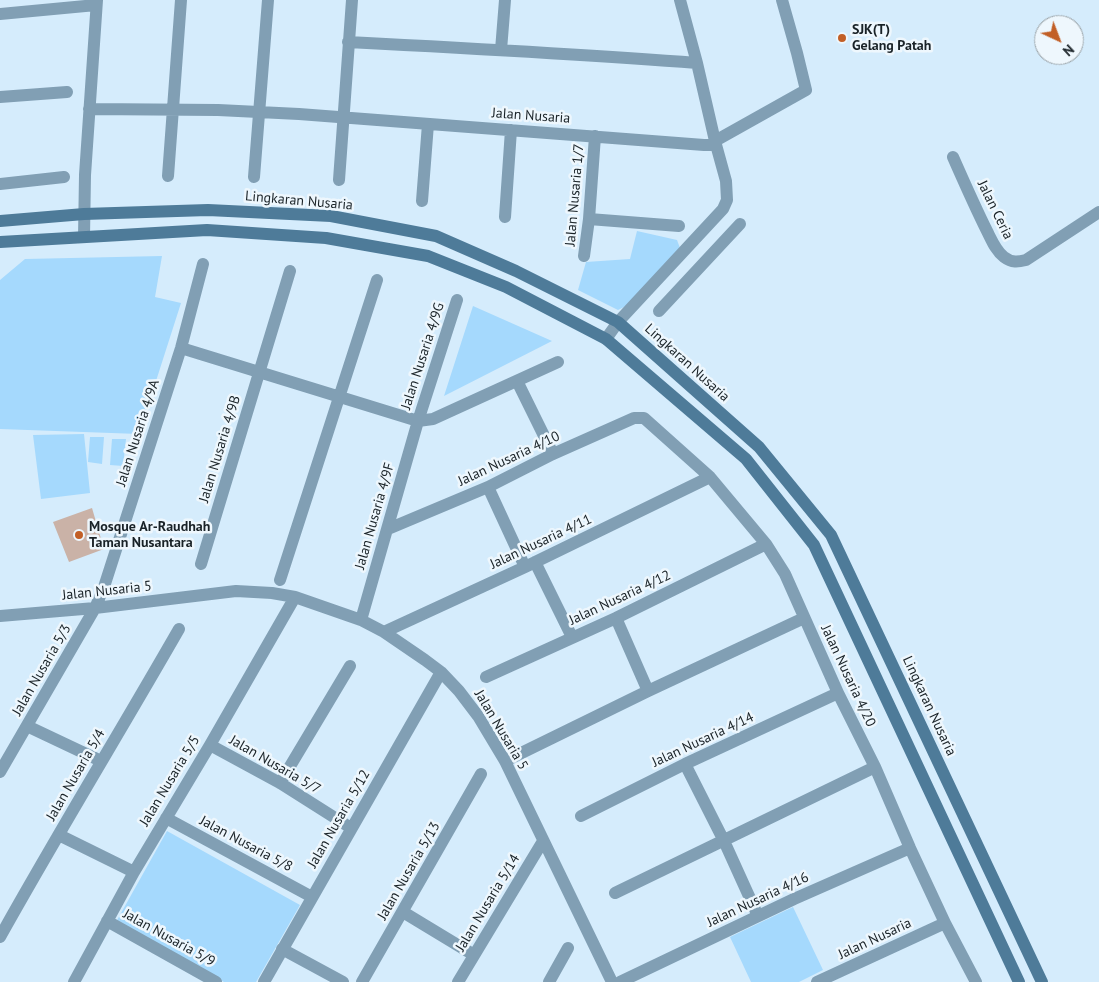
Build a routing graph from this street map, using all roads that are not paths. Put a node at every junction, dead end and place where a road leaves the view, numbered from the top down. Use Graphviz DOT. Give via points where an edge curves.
graph roads {
  1 [pos="181,0"];
  2 [pos="268,0"];
  3 [pos="352,0"];
  4 [pos="505,0"];
  5 [pos="680,0"];
  6 [pos="782,0"];
  7 [pos="97,2"];
  8 [pos="8,9"];
  9 [pos="348,42"];
  10 [pos="501,50"];
  11 [pos="696,63"];
  12 [pos="67,92"];
  13 [pos="0,97"];
  14 [pos="89,109"];
  15 [pos="173,110"];
  16 [pos="260,112"];
  17 [pos="344,118"];
  18 [pos="428,124"];
  19 [pos="511,130"];
  20 [pos="595,136"];
  21 [pos="715,143"];
  22 [pos="953,157"];
  23 [pos="168,176"];
  24 [pos="64,177"];
  25 [pos="254,177"];
  26 [pos="339,180"];
  27 [pos="0,184"];
  28 [pos="422,201"];
  29 [pos="1099,212"];
  30 [pos="84,214"];
  31 [pos="505,217"];
  32 [pos="589,219"];
  33 [pos="0,221"];
  34 [pos="740,224"];
  35 [pos="679,226"];
  36 [pos="84,237"];
  37 [pos="0,242"];
  38 [pos="584,256"];
  39 [pos="203,264"];
  40 [pos="290,271"];
  41 [pos="377,280"];
  42 [pos="457,300"];
  43 [pos="659,311"];
  44 [pos="618,322"];
  45 [pos="606,339"];
  46 [pos="181,348"];
  47 [pos="558,362"];
  48 [pos="259,372"];
  49 [pos="517,381"];
  50 [pos="339,396"];
  51 [pos="644,418"];
  52 [pos="418,421"];
  53 [pos="554,454"];
  54 [pos="710,477"];
  55 [pos="488,487"];
  56 [pos="388,529"];
  57 [pos="766,544"];
  58 [pos="201,564"];
  59 [pos="530,564"];
  60 [pos="280,580"];
  61 [pos="295,597"];
  62 [pos="95,608"];
  63 [pos="0,616"];
  64 [pos="616,618"];
  65 [pos="804,618"];
  66 [pos="361,620"];
  67 [pos="180,629"];
  68 [pos="384,632"];
  69 [pos="572,637"];
  70 [pos="350,666"];
  71 [pos="440,672"];
  72 [pos="486,677"];
  73 [pos="648,691"];
  74 [pos="838,693"];
  75 [pos="27,726"];
  76 [pos="210,745"];
  77 [pos="101,761"];
  78 [pos="505,761"];
  79 [pos="685,764"];
  80 [pos="875,767"];
  81 [pos="0,772"];
  82 [pos="481,774"];
  83 [pos="280,783"];
  84 [pos="581,816"];
  85 [pos="166,818"];
  86 [pos="351,828"];
  87 [pos="59,835"];
  88 [pos="543,841"];
  89 [pos="724,841"];
  90 [pos="910,848"];
  91 [pos="134,872"];
  92 [pos="615,893"];
  93 [pos="312,897"];
  94 [pos="402,912"];
  95 [pos="758,916"];
  96 [pos="108,921"];
  97 [pos="945,923"];
  98 [pos="0,937"];
  99 [pos="568,948"];
  100 [pos="282,950"];
  101 [pos="474,956"];
  102 [pos="74,982"];
  103 [pos="216,982"];
  104 [pos="264,982"];
  105 [pos="343,982"];
  106 [pos="362,982"];
  107 [pos="458,982"];
  108 [pos="549,982"];
  109 [pos="612,982"];
  110 [pos="620,982"];
  111 [pos="817,982"];
  112 [pos="976,982"];
  113 [pos="1020,982"];
  114 [pos="1042,982"];
  1 -- 15 [label="street"];
  2 -- 16 [label="street"];
  3 -- 9 [label="street"];
  4 -- 10 [label="street"];
  5 -- 11 [label="street"];
  6 -- 21 [label="street" via="806,90"];
  7 -- 8 [label="street"];
  7 -- 14 [label="street"];
  9 -- 10 [label="street"];
  9 -- 17 [label="street"];
  10 -- 11 [label="street"];
  11 -- 21 [label="street"];
  12 -- 13 [label="street"];
  14 -- 15 [label="street, Jalan Nusaria"];
  14 -- 30 [label="street"];
  15 -- 16 [label="street, Jalan Nusaria"];
  15 -- 23 [label="street"];
  16 -- 17 [label="street, Jalan Nusaria"];
  16 -- 25 [label="street"];
  17 -- 18 [label="street, Jalan Nusaria"];
  17 -- 26 [label="street"];
  18 -- 19 [label="street, Jalan Nusaria"];
  18 -- 28 [label="street"];
  19 -- 20 [label="street, Jalan Nusaria"];
  19 -- 31 [label="street"];
  20 -- 21 [label="street, Jalan Nusaria" via="704,145"];
  20 -- 32 [label="street, Jalan Nusaria 1/7"];
  21 -- 44 [label="street" via="726,181 727,200 723,210"];
  22 -- 29 [label="street, Jalan Ceria" via="996,248 1010,261 1026,260"];
  24 -- 27 [label="street"];
  30 -- 33 [label="main road, Lingkaran Nusaria"];
  30 -- 36 [label="street"];
  30 -- 44 [label="main road, Lingkaran Nusaria" via="208,210 332,216 436,236 516,271"];
  32 -- 35 [label="street"];
  32 -- 38 [label="street, Jalan Nusaria 1/7"];
  34 -- 43 [label="street"];
  36 -- 37 [label="main road"];
  36 -- 45 [label="main road" via="208,230 326,238 428,256 506,287"];
  39 -- 46 [label="street, Jalan Nusaria 4/9A"];
  40 -- 48 [label="street, Jalan Nusaria 4/9B"];
  41 -- 50 [label="street"];
  42 -- 52 [label="street, Jalan Nusaria 4/9G"];
  44 -- 45 [label="street"];
  44 -- 114 [label="main road, Lingkaran Nusaria" via="759,447 831,535"];
  45 -- 113 [label="main road" via="746,459 814,545"];
  46 -- 48 [label="street"];
  46 -- 62 [label="street, Jalan Nusaria 4/9A"];
  47 -- 49 [label="street"];
  48 -- 50 [label="street"];
  48 -- 58 [label="street, Jalan Nusaria 4/9B"];
  49 -- 52 [label="street" via="433,419"];
  49 -- 53 [label="street"];
  50 -- 52 [label="street"];
  50 -- 60 [label="street"];
  51 -- 53 [label="street, Jalan Nusaria 4/10" via="634,418"];
  51 -- 54 [label="street, Jalan Nusaria 4/20"];
  52 -- 56 [label="street, Jalan Nusaria 4/9F"];
  53 -- 55 [label="street, Jalan Nusaria 4/10"];
  54 -- 57 [label="street, Jalan Nusaria 4/20"];
  54 -- 59 [label="street, Jalan Nusaria 4/11"];
  55 -- 56 [label="street, Jalan Nusaria 4/10"];
  55 -- 59 [label="street"];
  56 -- 66 [label="street, Jalan Nusaria 4/9F"];
  57 -- 64 [label="street, Jalan Nusaria 4/12"];
  57 -- 65 [label="street, Jalan Nusaria 4/20" via="785,574"];
  59 -- 68 [label="street, Jalan Nusaria 4/11"];
  59 -- 69 [label="street"];
  61 -- 62 [label="street, Jalan Nusaria 5" via="236,591"];
  61 -- 66 [label="street, Jalan Nusaria 5"];
  61 -- 76 [label="street, Jalan Nusaria 5/5"];
  62 -- 63 [label="street, Jalan Nusaria 5"];
  62 -- 75 [label="street, Jalan Nusaria 5/3"];
  64 -- 69 [label="street, Jalan Nusaria 4/12"];
  64 -- 73 [label="street"];
  65 -- 73 [label="street"];
  65 -- 74 [label="street, Jalan Nusaria 4/20"];
  66 -- 68 [label="street, Jalan Nusaria 5"];
  67 -- 77 [label="street, Jalan Nusaria 5/4"];
  68 -- 71 [label="street, Jalan Nusaria 5"];
  69 -- 72 [label="street, Jalan Nusaria 4/12"];
  70 -- 83 [label="street"];
  71 -- 78 [label="street, Jalan Nusaria 5" via="478,716"];
  71 -- 86 [label="street, Jalan Nusaria 5/12"];
  73 -- 78 [label="street"];
  74 -- 79 [label="street, Jalan Nusaria 4/14"];
  74 -- 80 [label="street, Jalan Nusaria 4/20"];
  75 -- 77 [label="street"];
  75 -- 81 [label="street, Jalan Nusaria 5/3"];
  76 -- 83 [label="street, Jalan Nusaria 5/7"];
  76 -- 85 [label="street, Jalan Nusaria 5/5"];
  77 -- 87 [label="street, Jalan Nusaria 5/4"];
  78 -- 88 [label="street, Jalan Nusaria 5"];
  79 -- 84 [label="street, Jalan Nusaria 4/14"];
  79 -- 89 [label="street"];
  80 -- 89 [label="street"];
  80 -- 90 [label="street, Jalan Nusaria 4/20"];
  82 -- 94 [label="street, Jalan Nusaria 5/13"];
  83 -- 86 [label="street, Jalan Nusaria 5/7"];
  85 -- 91 [label="street, Jalan Nusaria 5/5"];
  85 -- 93 [label="street, Jalan Nusaria 5/8"];
  86 -- 93 [label="street, Jalan Nusaria 5/12"];
  87 -- 91 [label="street"];
  87 -- 98 [label="street, Jalan Nusaria 5/4"];
  88 -- 101 [label="street, Jalan Nusaria 5/14"];
  88 -- 109 [label="street, Jalan Nusaria 5"];
  89 -- 92 [label="street"];
  89 -- 95 [label="street"];
  90 -- 95 [label="street, Jalan Nusaria 4/16"];
  90 -- 97 [label="street, Jalan Nusaria 4/20"];
  91 -- 96 [label="street, Jalan Nusaria 5/5"];
  93 -- 100 [label="street, Jalan Nusaria 5/12"];
  94 -- 101 [label="street"];
  94 -- 106 [label="street, Jalan Nusaria 5/13"];
  95 -- 110 [label="street, Jalan Nusaria 4/16"];
  96 -- 102 [label="street, Jalan Nusaria 5/5"];
  96 -- 103 [label="street, Jalan Nusaria 5/9"];
  97 -- 111 [label="street, Jalan Nusaria"];
  97 -- 112 [label="street, Jalan Nusaria 4/20"];
  99 -- 108 [label="street"];
  100 -- 104 [label="street, Jalan Nusaria 5/12"];
  100 -- 105 [label="street"];
  101 -- 107 [label="street, Jalan Nusaria 5/14"];
}
